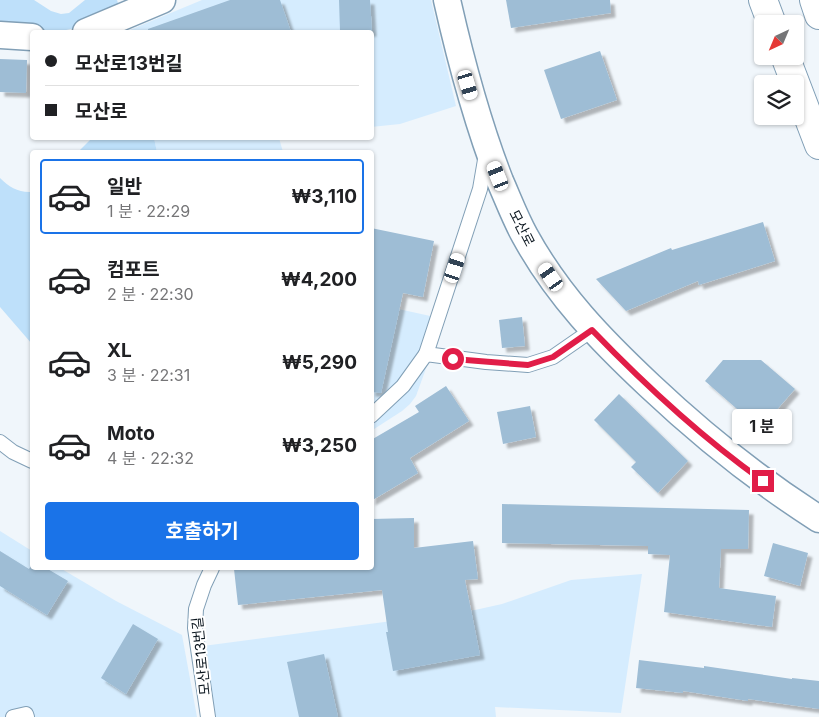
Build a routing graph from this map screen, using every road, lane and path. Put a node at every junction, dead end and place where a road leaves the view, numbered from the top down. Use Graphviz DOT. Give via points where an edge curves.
graph roads {
  1 [pos="162,0"];
  2 [pos="447,0"];
  3 [pos="763,0"];
  4 [pos="814,0"];
  5 [pos="769,15"];
  6 [pos="819,15"];
  7 [pos="91,30"];
  8 [pos="0,35"];
  9 [pos="30,37"];
  10 [pos="788,65"];
  11 [pos="819,144"];
  12 [pos="487,147"];
  13 [pos="592,330"];
  14 [pos="426,354"];
  15 [pos="374,413"];
  16 [pos="0,442"];
  17 [pos="30,461"];
  18 [pos="819,519"];
  19 [pos="211,570"];
  20 [pos="13,717"];
  21 [pos="27,717"];
  22 [pos="208,717"];
  1 -- 7 [label="street"];
  2 -- 12 [label="street, 모산로" via="463,70"];
  3 -- 5 [label="street"];
  4 -- 6 [label="street"];
  8 -- 9 [label="street"];
  10 -- 11 [label="street"];
  12 -- 13 [label="street, 모산로" via="524,235 542,265"];
  12 -- 14 [label="lane" via="480,189"];
  13 -- 14 [label="lane" via="553,357 528,365"];
  13 -- 18 [label="street, 모산로" via="690,424 735,461"];
  14 -- 15 [label="lane" via="403,386"];
  16 -- 17 [label="lane"];
  19 -- 22 [label="lane, 모산로13번길" via="196,609 195,628"];
  20 -- 21 [label="lane" via="26,714"];
}
